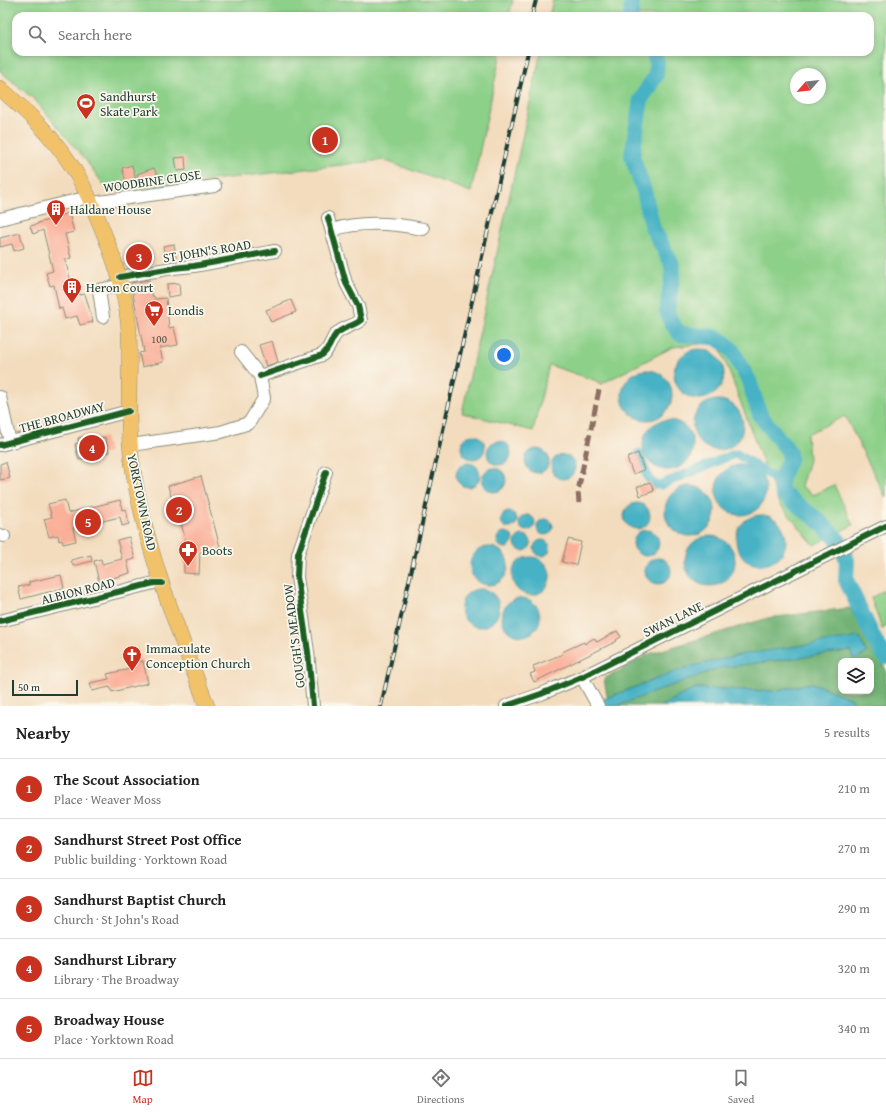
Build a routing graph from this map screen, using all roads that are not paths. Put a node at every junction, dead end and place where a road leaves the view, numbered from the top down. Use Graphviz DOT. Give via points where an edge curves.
graph roads {
  1 [pos="0,88"];
  2 [pos="215,186"];
  3 [pos="91,200"];
  4 [pos="328,218"];
  5 [pos="0,219"];
  6 [pos="423,229"];
  7 [pos="332,230"];
  8 [pos="275,251"];
  9 [pos="120,281"];
  10 [pos="104,317"];
  11 [pos="241,352"];
  12 [pos="260,376"];
  13 [pos="0,397"];
  14 [pos="129,411"];
  15 [pos="5,443"];
  16 [pos="130,445"];
  17 [pos="326,472"];
  18 [pos="886,526"];
  19 [pos="162,583"];
  20 [pos="0,621"];
  21 [pos="582,677"];
  22 [pos="207,706"];
  23 [pos="313,706"];
  24 [pos="506,706"];
  25 [pos="598,706"];
  1 -- 3 [label="main road, YORKTOWN ROAD" via="51,137 75,171"];
  2 -- 3 [label="street, WOODBINE CLOSE"];
  3 -- 5 [label="street, WOODBINE CLOSE"];
  3 -- 9 [label="main road, YORKTOWN ROAD"];
  4 -- 7 [label="street"];
  6 -- 7 [label="street" via="399,224 372,223 346,225"];
  7 -- 12 [label="street" via="346,283 358,306 361,320 336,334 328,350 322,355"];
  8 -- 9 [label="street, ST JOHN'S ROAD" via="172,268"];
  9 -- 10 [label="street" via="99,290"];
  9 -- 14 [label="main road, YORKTOWN ROAD" via="129,331"];
  11 -- 12 [label="street"];
  12 -- 16 [label="street" via="264,398 249,423 221,432"];
  13 -- 15 [label="street"];
  14 -- 15 [label="street, THE BROADWAY"];
  14 -- 16 [label="main road, YORKTOWN ROAD"];
  16 -- 19 [label="main road, YORKTOWN ROAD" via="145,526"];
  17 -- 23 [label="street, GOUGH'S MEADOW" via="298,554 297,577"];
  18 -- 21 [label="street, SWAN LANE"];
  19 -- 20 [label="street, ALBION ROAD"];
  19 -- 22 [label="main road, YORKTOWN ROAD"];
  21 -- 24 [label="street, SWAN LANE"];
  21 -- 25 [label="street"];
}
